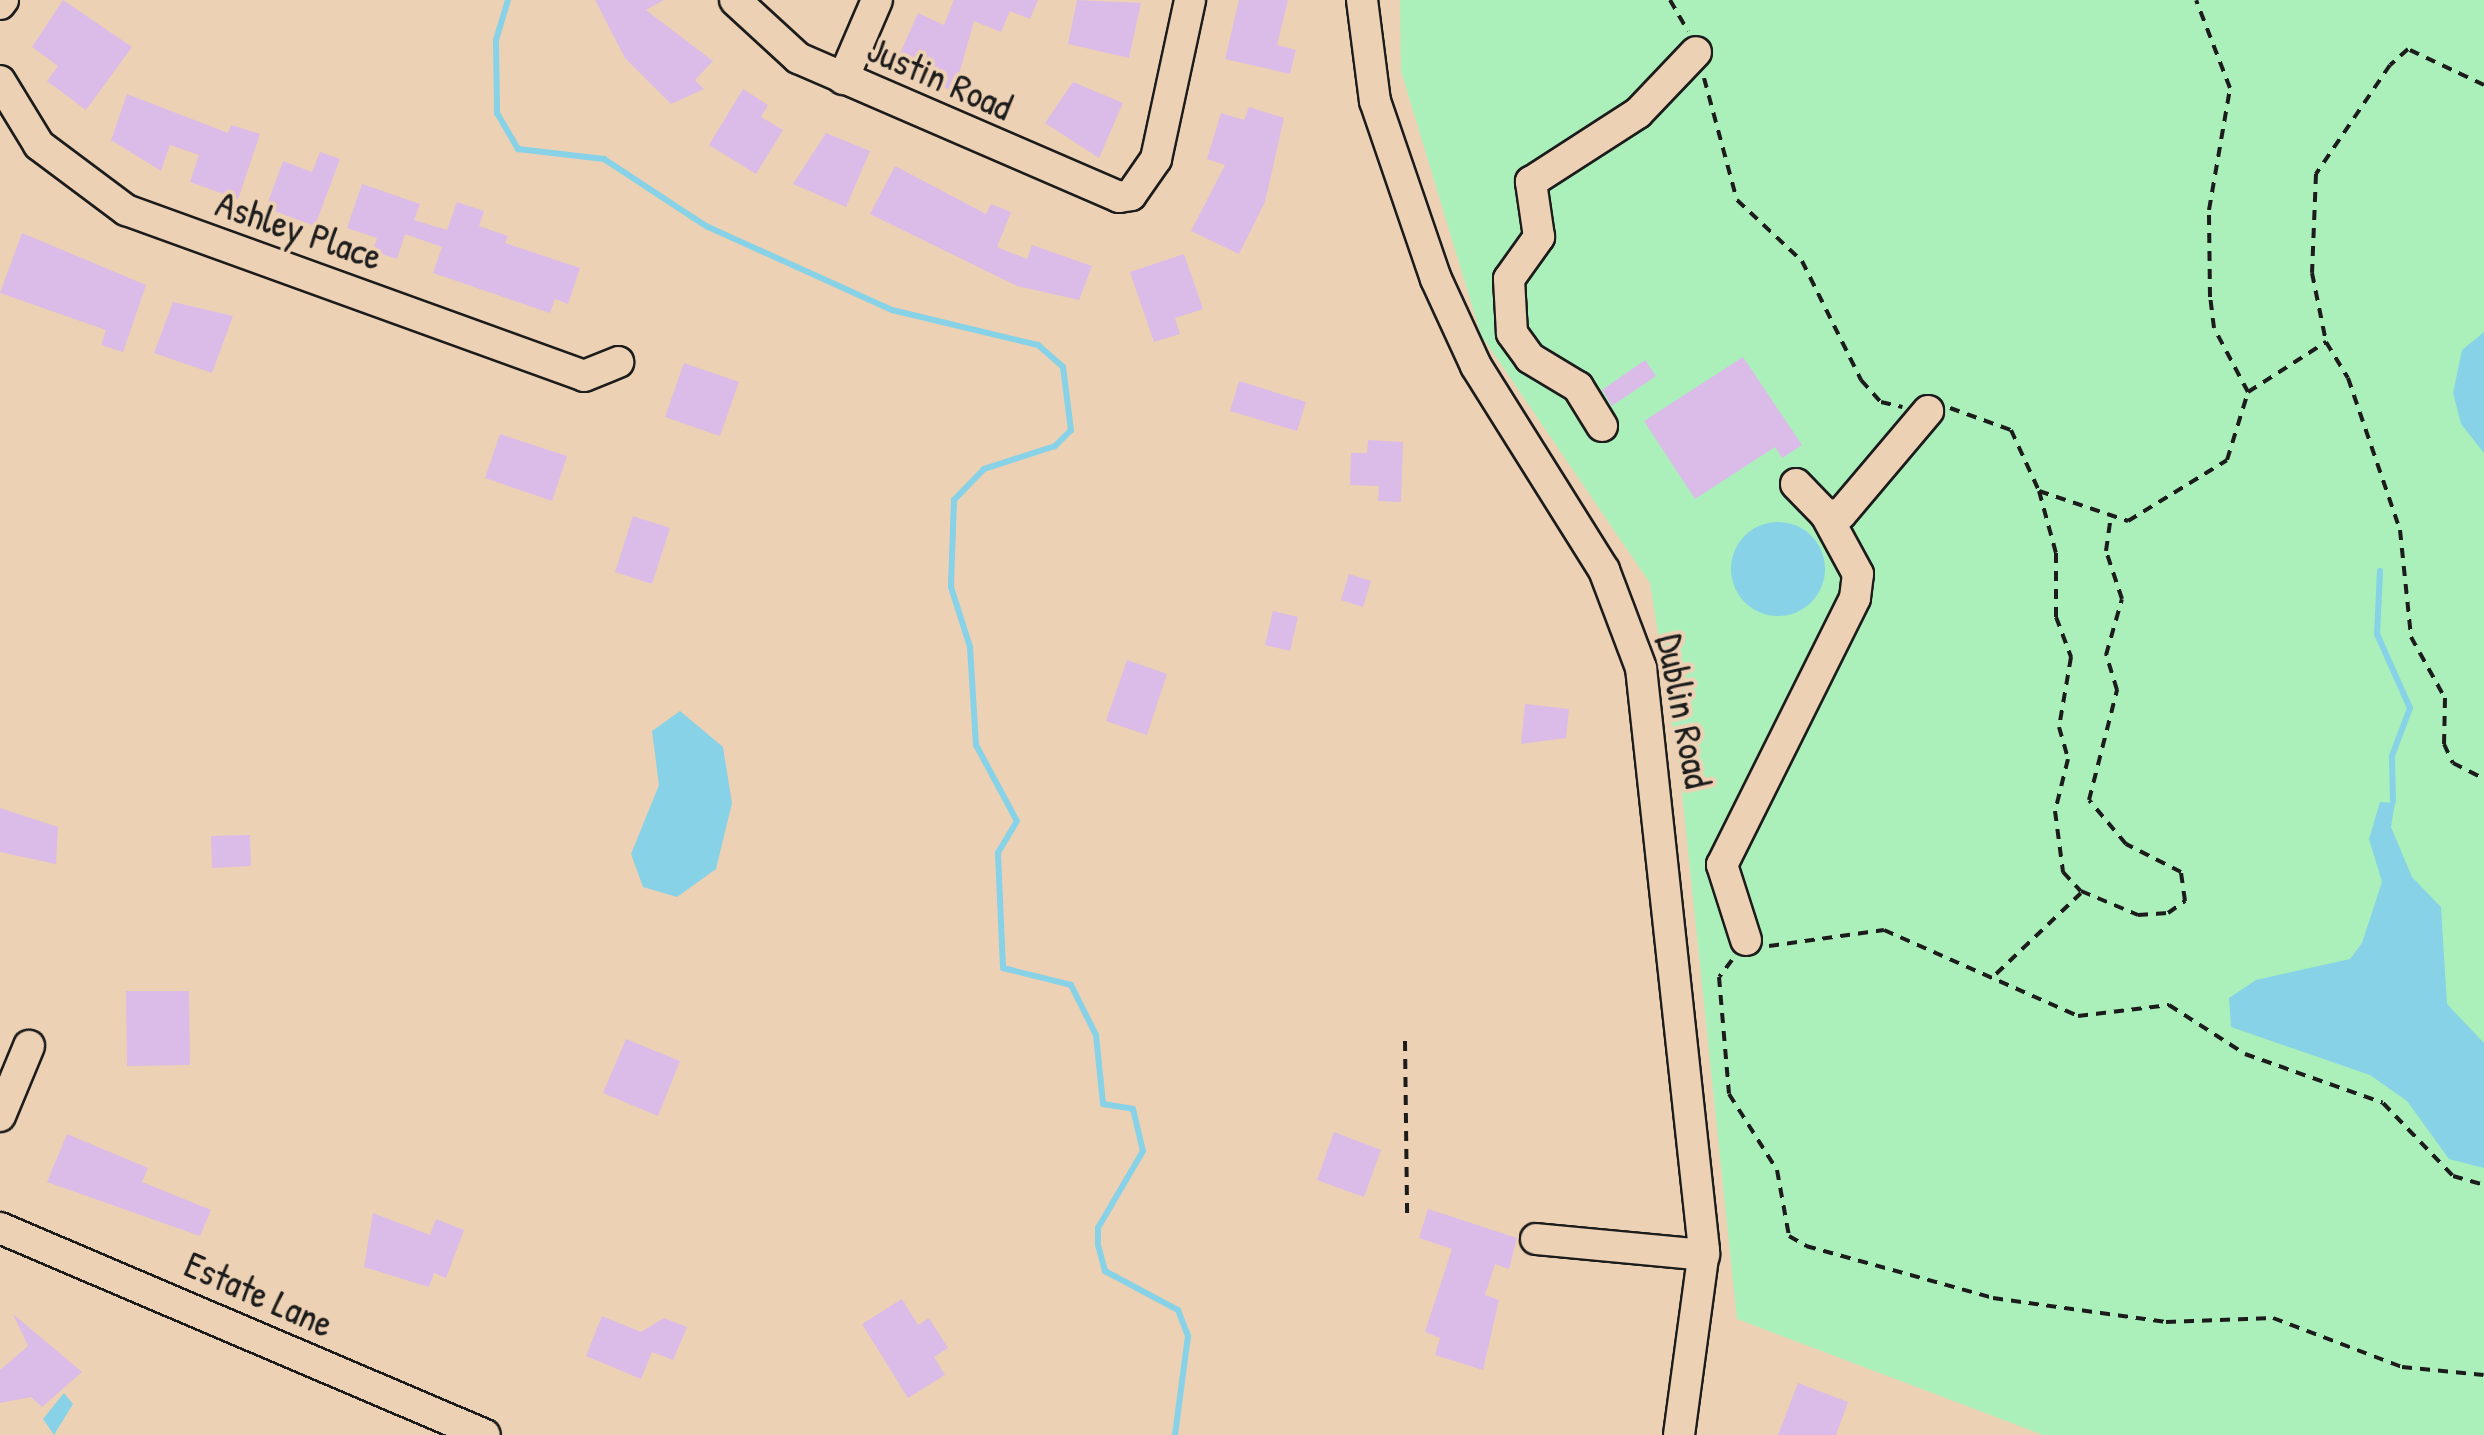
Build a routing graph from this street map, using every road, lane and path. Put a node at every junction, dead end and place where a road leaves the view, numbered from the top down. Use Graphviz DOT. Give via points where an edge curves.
graph roads {
  1 [pos="736,0"];
  2 [pos="877,0"];
  3 [pos="1190,0"];
  4 [pos="1362,0"];
  5 [pos="1670,0"];
  6 [pos="2196,0"];
  7 [pos="1696,52"];
  8 [pos="843,79"];
  9 [pos="0,81"];
  10 [pos="2484,86"];
  11 [pos="2326,342"];
  12 [pos="618,362"];
  13 [pos="2248,392"];
  14 [pos="1928,411"];
  15 [pos="1602,426"];
  16 [pos="1796,484"];
  17 [pos="2039,490"];
  18 [pos="1826,515"];
  19 [pos="2111,517"];
  20 [pos="2484,779"];
  21 [pos="2081,891"];
  22 [pos="1746,940"];
  23 [pos="1996,974"];
  24 [pos="1404,1041"];
  25 [pos="29,1046"];
  26 [pos="0,1116"];
  27 [pos="2484,1185"];
  28 [pos="1406,1213"];
  29 [pos="0,1228"];
  30 [pos="1536,1239"];
  31 [pos="1704,1255"];
  32 [pos="2484,1374"];
  33 [pos="485,1435"];
  34 [pos="1680,1435"];
  1 -- 8 [label="street, Justin Road" via="765,34"];
  2 -- 8 [label="street"];
  3 -- 8 [label="street, Justin Road" via="1156,159 1130,195 1106,195"];
  4 -- 31 [label="street, Dublin Road" via="1375,101 1436,280 1476,366 1604,570 1641,668"];
  5 -- 7 [label="path"];
  6 -- 13 [label="path" via="2230,88 2209,210 2214,328"];
  7 -- 14 [label="path" via="1737,200 1802,261 1842,346 1881,402"];
  7 -- 15 [label="street" via="1638,113 1531,182 1539,237 1509,279 1512,333 1530,358 1578,387"];
  9 -- 12 [label="street, Ashley Place" via="39,145 126,210 584,376"];
  10 -- 11 [label="path" via="2408,49 2316,174 2313,289"];
  11 -- 13 [label="path"];
  11 -- 20 [label="path" via="2348,378 2400,530 2411,637 2445,698 2444,744 2454,763"];
  13 -- 19 [label="path" via="2227,460 2204,482 2128,521"];
  14 -- 17 [label="path" via="1948,408 2011,430"];
  14 -- 18 [label="street" via="1864,496"];
  16 -- 18 [label="street"];
  17 -- 19 [label="path"];
  17 -- 21 [label="path" via="2056,553 2056,618 2071,657 2060,727 2068,759 2055,811 2062,872"];
  18 -- 22 [label="street" via="1858,574 1855,598 1722,864"];
  19 -- 21 [label="path" via="2106,551 2122,599 2106,655 2117,690 2089,800 2113,833 2181,872 2188,889 2168,913 2138,915"];
  21 -- 23 [label="path" via="2057,925"];
  22 -- 23 [label="path" via="1794,946 1884,930 1944,962"];
  22 -- 32 [label="path" via="1720,977 1729,1094 1777,1170 1789,1236 1806,1246 1993,1298 2166,1322 2273,1318 2402,1367"];
  23 -- 27 [label="path" via="2078,1016 2169,1005 2197,1017 2245,1054 2383,1103 2453,1176"];
  24 -- 28 [label="path"];
  25 -- 26 [label="street"];
  29 -- 33 [label="street, Estate Lane"];
  30 -- 31 [label="street"];
  31 -- 34 [label="street, Dublin Road"];
}
